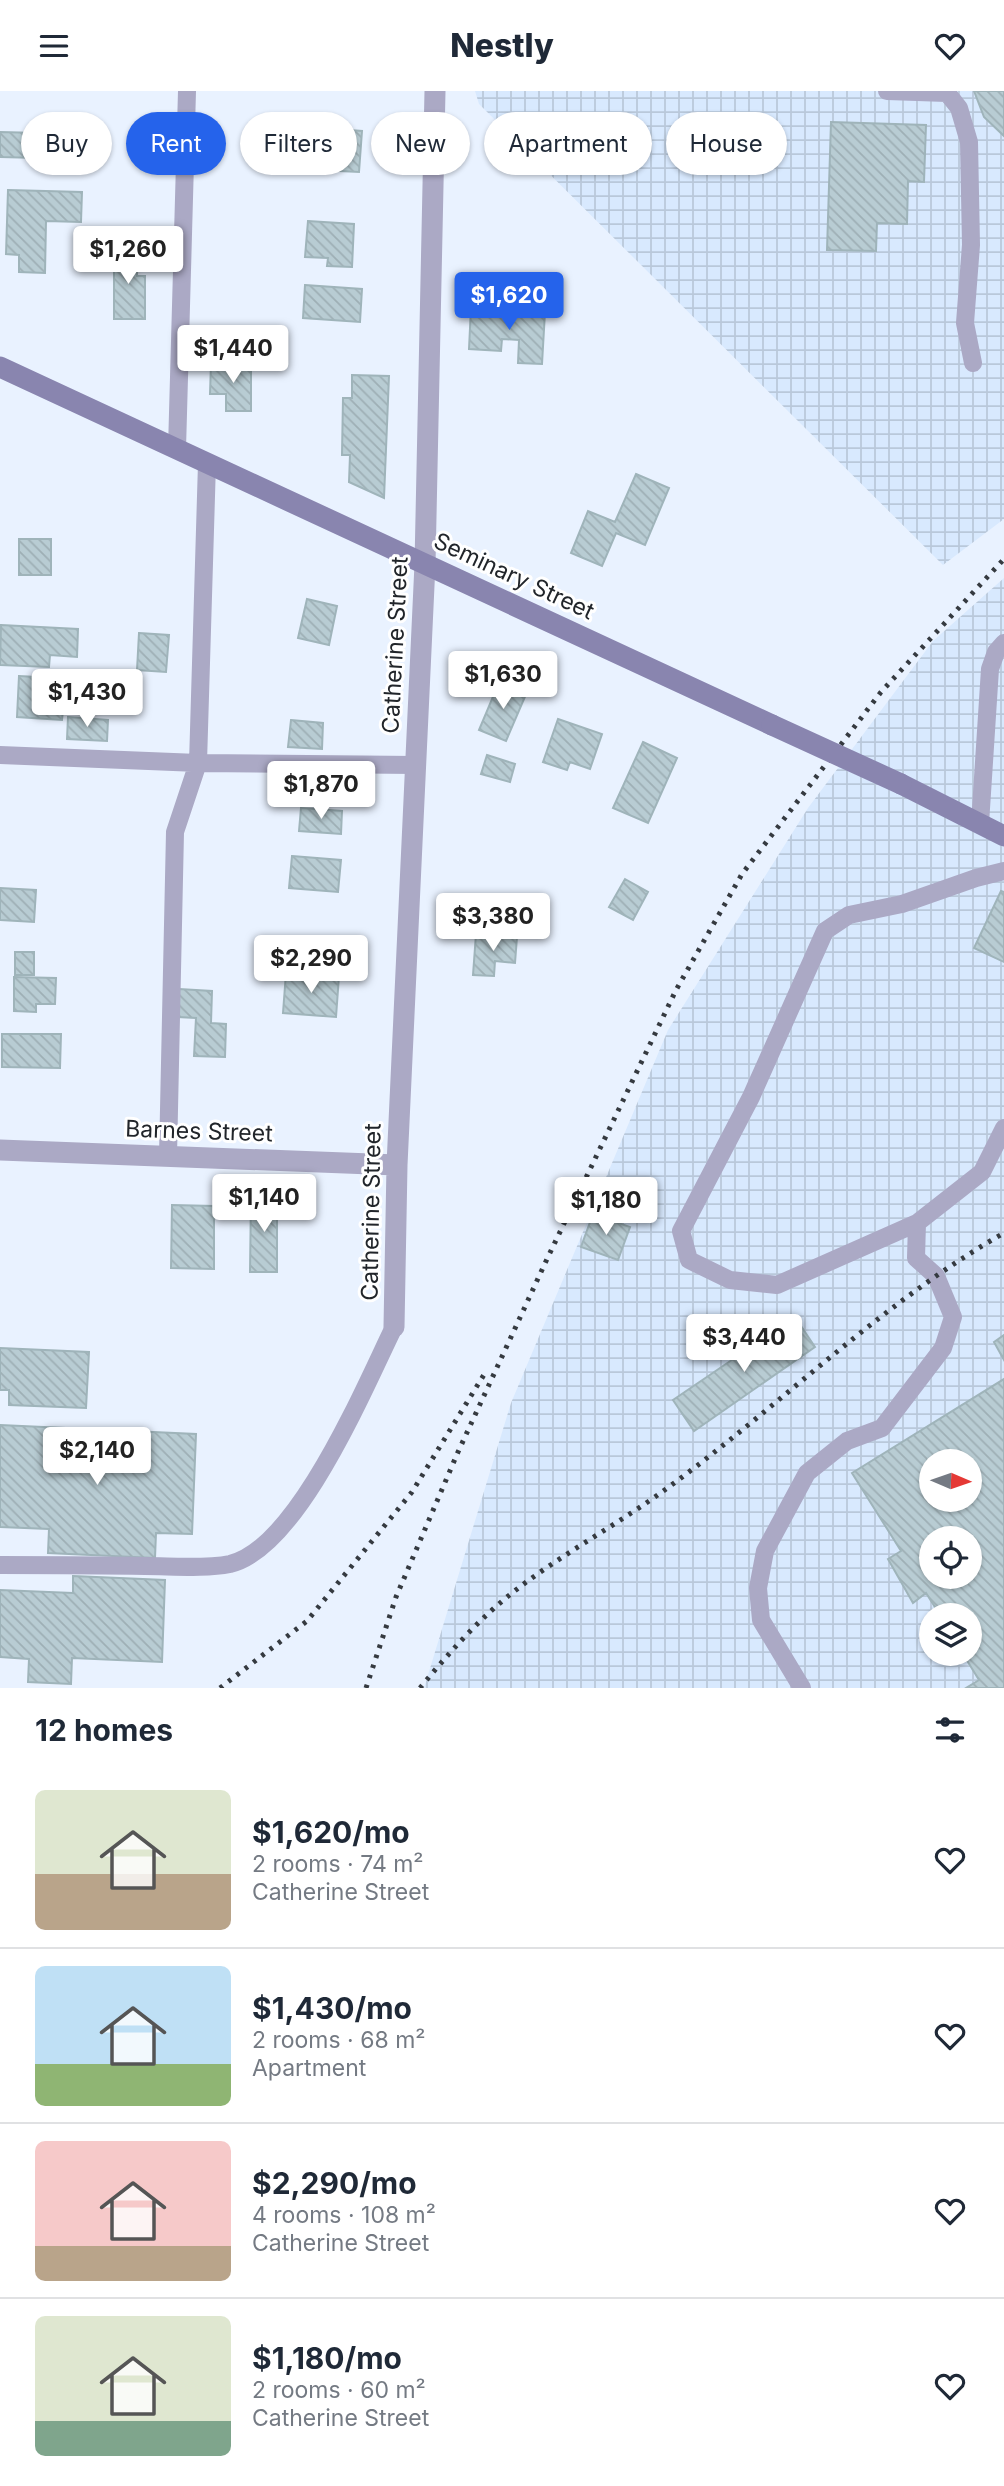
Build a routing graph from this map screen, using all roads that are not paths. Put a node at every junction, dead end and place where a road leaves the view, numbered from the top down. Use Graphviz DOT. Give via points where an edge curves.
graph roads {
  1 [pos="187,91"];
  2 [pos="435,91"];
  3 [pos="887,91"];
  4 [pos="973,363"];
  5 [pos="0,367"];
  6 [pos="177,449"];
  7 [pos="207,463"];
  8 [pos="425,563"];
  9 [pos="1004,643"];
  10 [pos="0,755"];
  11 [pos="198,763"];
  12 [pos="416,765"];
  13 [pos="980,824"];
  14 [pos="1004,836"];
  15 [pos="1004,871"];
  16 [pos="1004,1128"];
  17 [pos="0,1150"];
  18 [pos="167,1156"];
  19 [pos="397,1165"];
  20 [pos="917,1223"];
  21 [pos="394,1327"];
  22 [pos="0,1565"];
  23 [pos="802,1688"];
  1 -- 6 [label="lane"];
  2 -- 8 [label="street, Catherine Street"];
  3 -- 4 [label="lane" via="947,93 959,108 969,142 971,245 965,323"];
  5 -- 6 [label="street, Seminary Street"];
  6 -- 7 [label="street, Seminary Street"];
  7 -- 8 [label="street, Seminary Street"];
  7 -- 11 [label="lane"];
  8 -- 12 [label="street, Catherine Street"];
  8 -- 13 [label="street, Seminary Street, bridge"];
  9 -- 13 [label="lane" via="990,669"];
  10 -- 11 [label="lane"];
  11 -- 12 [label="lane"];
  11 -- 18 [label="lane" via="175,832"];
  12 -- 19 [label="street, Catherine Street"];
  13 -- 14 [label="street, Seminary Street"];
  15 -- 20 [label="lane" via="902,904 849,915 825,931 751,1097 681,1231 689,1260 730,1280 777,1285"];
  16 -- 20 [label="lane" via="982,1172"];
  17 -- 18 [label="street, Barnes Street"];
  18 -- 19 [label="street, Barnes Street"];
  19 -- 21 [label="street, Catherine Street"];
  20 -- 23 [label="lane" via="916,1258 936,1276 953,1317 943,1348 882,1428 847,1441 807,1473 765,1551 758,1588 761,1620"];
  21 -- 22 [label="lane" via="304,1500 262,1547 232,1563 181,1567"];
}
